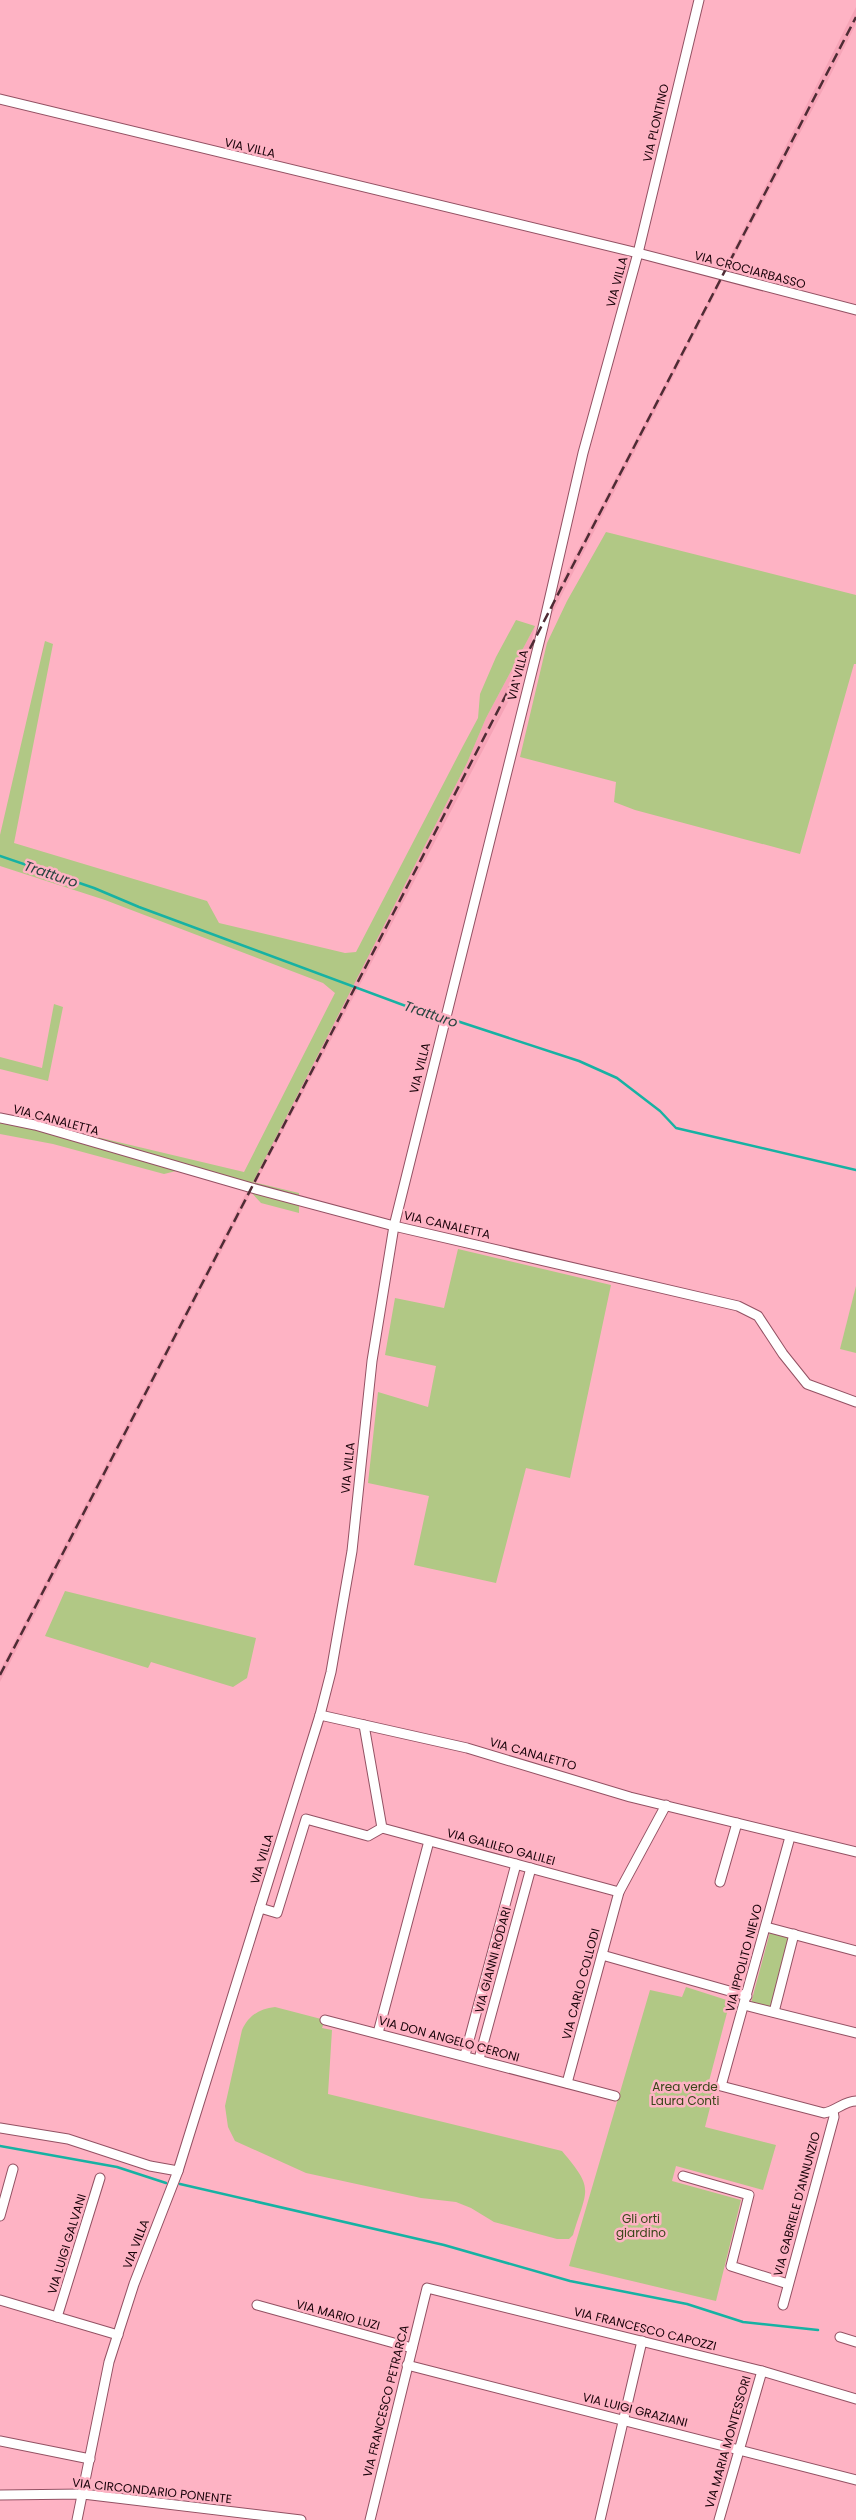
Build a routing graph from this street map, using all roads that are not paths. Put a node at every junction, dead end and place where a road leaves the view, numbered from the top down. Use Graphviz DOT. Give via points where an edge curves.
graph roads {
  1 [pos="698,0"];
  2 [pos="0,99"];
  3 [pos="638,253"];
  4 [pos="856,310"];
  5 [pos="0,1118"];
  6 [pos="394,1226"];
  7 [pos="856,1402"];
  8 [pos="320,1715"];
  9 [pos="364,1725"];
  10 [pos="666,1805"];
  11 [pos="737,1823"];
  12 [pos="382,1828"];
  13 [pos="790,1837"];
  14 [pos="429,1841"];
  15 [pos="856,1852"];
  16 [pos="516,1864"];
  17 [pos="531,1868"];
  18 [pos="720,1882"];
  19 [pos="619,1892"];
  20 [pos="260,1908"];
  21 [pos="766,1927"];
  22 [pos="794,1934"];
  23 [pos="856,1951"];
  24 [pos="602,1956"];
  25 [pos="746,2000"];
  26 [pos="774,2012"];
  27 [pos="324,2020"];
  28 [pos="378,2033"];
  29 [pos="856,2033"];
  30 [pos="466,2055"];
  31 [pos="479,2059"];
  32 [pos="567,2083"];
  33 [pos="614,2096"];
  34 [pos="856,2101"];
  35 [pos="833,2110"];
  36 [pos="0,2128"];
  37 [pos="13,2169"];
  38 [pos="178,2171"];
  39 [pos="683,2176"];
  40 [pos="100,2178"];
  41 [pos="0,2216"];
  42 [pos="788,2284"];
  43 [pos="427,2288"];
  44 [pos="0,2300"];
  45 [pos="783,2304"];
  46 [pos="257,2305"];
  47 [pos="58,2317"];
  48 [pos="118,2335"];
  49 [pos="840,2337"];
  50 [pos="642,2341"];
  51 [pos="856,2342"];
  52 [pos="412,2348"];
  53 [pos="407,2365"];
  54 [pos="762,2371"];
  55 [pos="856,2399"];
  56 [pos="622,2419"];
  57 [pos="0,2441"];
  58 [pos="739,2449"];
  59 [pos="90,2459"];
  60 [pos="856,2480"];
  61 [pos="82,2494"];
  62 [pos="2,2495"];
  63 [pos="0,2504"];
  64 [pos="77,2520"];
  65 [pos="302,2520"];
  66 [pos="370,2520"];
  67 [pos="600,2520"];
  68 [pos="719,2520"];
  1 -- 3 [label="street, VIA PLONTINO"];
  2 -- 3 [label="street, VIA VILLA"];
  3 -- 4 [label="street, VIA CROCIARBASSO"];
  3 -- 6 [label="street, VIA VILLA" via="583,453"];
  5 -- 6 [label="street, VIA CANALETTA"];
  6 -- 7 [label="street, VIA CANALETTA" via="738,1306 758,1316 807,1384"];
  6 -- 8 [label="street, VIA VILLA" via="372,1361 352,1551 331,1672"];
  8 -- 9 [label="street, VIA CANALETTO"];
  8 -- 20 [label="street, VIA VILLA"];
  9 -- 10 [label="street, VIA CANALETTO" via="467,1748"];
  9 -- 12 [label="street"];
  10 -- 11 [label="street, VIA CANALETTO"];
  10 -- 19 [label="street"];
  11 -- 13 [label="street, VIA CANALETTO"];
  11 -- 18 [label="street"];
  12 -- 14 [label="street, VIA GALILEO GALILEI"];
  12 -- 20 [label="street" via="368,1836 306,1820 277,1913"];
  13 -- 15 [label="street, VIA CANALETTO"];
  13 -- 21 [label="street, VIA IPPOLITO NIEVO"];
  14 -- 16 [label="street, VIA GALILEO GALILEI"];
  14 -- 28 [label="street"];
  16 -- 17 [label="street, VIA GALILEO GALILEI"];
  16 -- 30 [label="street, VIA GIANNI RODARI"];
  17 -- 19 [label="street, VIA GALILEO GALILEI"];
  17 -- 31 [label="street, VIA GIANNI RODARI"];
  19 -- 24 [label="street, VIA CARLO COLLODI"];
  20 -- 38 [label="street, VIA VILLA"];
  21 -- 22 [label="street"];
  21 -- 25 [label="street, VIA IPPOLITO NIEVO"];
  22 -- 23 [label="street"];
  22 -- 26 [label="street"];
  24 -- 25 [label="street"];
  24 -- 32 [label="street, VIA CARLO COLLODI"];
  25 -- 26 [label="street"];
  25 -- 35 [label="street, VIA IPPOLITO NIEVO" via="721,2086 824,2113"];
  26 -- 29 [label="street"];
  27 -- 28 [label="street, VIA DON ANGELO CERONI"];
  28 -- 30 [label="street, VIA DON ANGELO CERONI"];
  30 -- 31 [label="street, VIA DON ANGELO CERONI"];
  31 -- 32 [label="street, VIA DON ANGELO CERONI"];
  32 -- 33 [label="street, VIA DON ANGELO CERONI"];
  34 -- 35 [label="street"];
  35 -- 42 [label="street, VIA GABRIELE D'ANNUNZIO" via="834,2117"];
  36 -- 38 [label="street" via="68,2139 150,2166"];
  37 -- 41 [label="street"];
  38 -- 48 [label="street, VIA VILLA"];
  39 -- 42 [label="street" via="749,2195 731,2266"];
  40 -- 47 [label="street, VIA LUIGI GALVANI"];
  42 -- 45 [label="street, VIA GABRIELE D'ANNUNZIO"];
  43 -- 50 [label="street, VIA FRANCESCO CAPOZZI"];
  43 -- 52 [label="street, VIA FRANCESCO PETRARCA"];
  44 -- 47 [label="street"];
  46 -- 52 [label="street, VIA MARIO LUZI"];
  47 -- 48 [label="street"];
  48 -- 59 [label="street, VIA VILLA" via="109,2362"];
  49 -- 51 [label="street"];
  50 -- 54 [label="street, VIA FRANCESCO CAPOZZI"];
  50 -- 56 [label="street"];
  52 -- 53 [label="street, VIA FRANCESCO PETRARCA"];
  53 -- 56 [label="street, VIA LUIGI GRAZIANI"];
  53 -- 66 [label="street, VIA FRANCESCO PETRARCA"];
  54 -- 55 [label="street, VIA FRANCESCO CAPOZZI"];
  54 -- 58 [label="street, VIA MARIA MONTESSORI"];
  56 -- 58 [label="street, VIA LUIGI GRAZIANI"];
  56 -- 67 [label="street"];
  57 -- 59 [label="street"];
  58 -- 60 [label="street, VIA LUIGI GRAZIANI"];
  58 -- 68 [label="street, VIA MARIA MONTESSORI"];
  59 -- 61 [label="street, VIA VILLA"];
  61 -- 62 [label="street, VIA CIRCONDARIO PONENTE"];
  61 -- 64 [label="street, VIA VILLA"];
  61 -- 65 [label="street, VIA CIRCONDARIO PONENTE"];
  62 -- 63 [label="street"];
}
